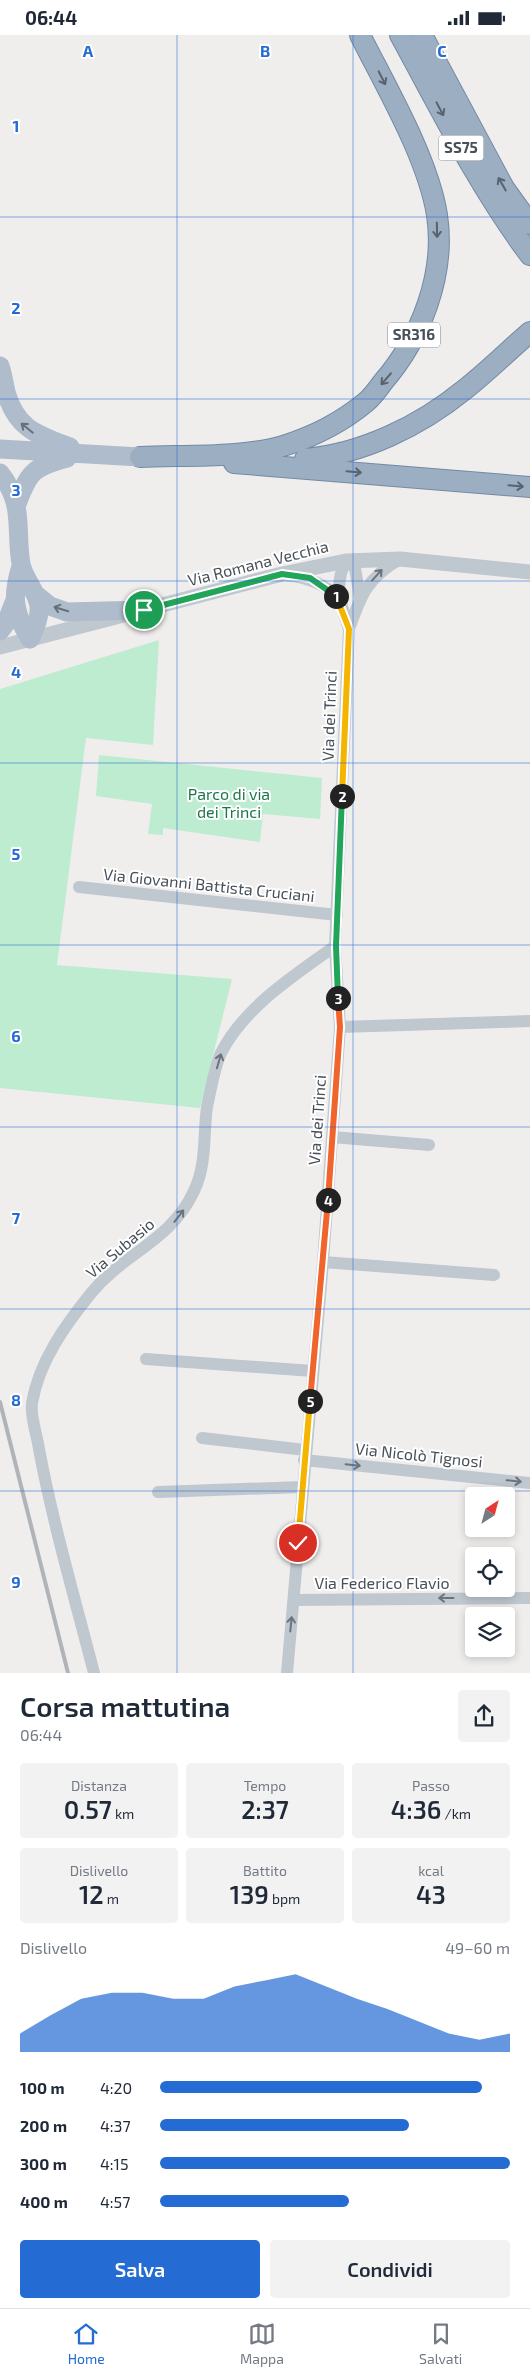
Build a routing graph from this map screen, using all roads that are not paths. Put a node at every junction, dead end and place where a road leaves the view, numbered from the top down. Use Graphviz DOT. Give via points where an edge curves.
graph roads {
  1 [pos="360,35"];
  2 [pos="400,35"];
  3 [pos="422,35"];
  4 [pos="530,224"];
  5 [pos="530,255"];
  6 [pos="530,332"];
  7 [pos="0,366"];
  8 [pos="6,393"];
  9 [pos="0,412"];
  10 [pos="0,449"];
  11 [pos="88,453"];
  12 [pos="140,457"];
  13 [pos="254,464"];
  14 [pos="0,473"];
  15 [pos="530,487"];
  16 [pos="17,504"];
  17 [pos="400,559"];
  18 [pos="346,561"];
  19 [pos="21,565"];
  20 [pos="530,573"];
  21 [pos="282,574"];
  22 [pos="36,595"];
  23 [pos="360,598"];
  24 [pos="338,599"];
  25 [pos="15,600"];
  26 [pos="144,610"];
  27 [pos="349,629"];
  28 [pos="0,631"];
  29 [pos="30,639"];
  30 [pos="0,647"];
  31 [pos="79,887"];
  32 [pos="336,915"];
  33 [pos="336,946"];
  34 [pos="530,1021"];
  35 [pos="340,1027"];
  36 [pos="332,1137"];
  37 [pos="429,1145"];
  38 [pos="323,1262"];
  39 [pos="494,1275"];
  40 [pos="146,1359"];
  41 [pos="312,1371"];
  42 [pos="202,1439"];
  43 [pos="305,1455"];
  44 [pos="530,1483"];
  45 [pos="302,1487"];
  46 [pos="158,1492"];
  47 [pos="530,1597"];
  48 [pos="294,1599"];
  49 [pos="94,1673"];
  50 [pos="287,1673"];
  1 -- 12 [label="highway, SR316, one-way" via="424,171 437,216 438,263 429,302 410,344 395,369 366,402 310,436 253,452"];
  2 -- 5 [label="highway, SS75, one-way" via="463,151 507,224"];
  4 -- 3 [label="highway, SS75, one-way" via="504,188"];
  6 -- 13 [label="highway, SR316" via="464,391 421,419 373,443 330,457"];
  7 -- 8 [label="main road"];
  8 -- 9 [label="main road"];
  11 -- 8 [label="main road, one-way" via="29,430 15,414"];
  10 -- 11 [label="main road, SR316"];
  11 -- 12 [label="main road, SR316"];
  11 -- 16 [label="main road" via="35,469 26,480"];
  12 -- 13 [label="highway, SR316"];
  13 -- 15 [label="highway, SR316, one-way"];
  14 -- 16 [label="main road"];
  16 -- 19 [label="main road"];
  17 -- 18 [label="street, Via Romana Vecchia"];
  17 -- 20 [label="street, Via Romana Vecchia"];
  23 -- 17 [label="street, Via dei Trinci, one-way" via="381,569"];
  18 -- 21 [label="street, Via Romana Vecchia"];
  18 -- 23 [label="street, Via dei Trinci" via="355,568"];
  18 -- 24 [label="street, Via dei Trinci" via="340,571"];
  19 -- 22 [label="main road"];
  19 -- 25 [label="main road"];
  21 -- 24 [label="street" via="310,578"];
  21 -- 26 [label="street, Via Romana Vecchia"];
  26 -- 22 [label="main road, one-way" via="67,612 50,606"];
  22 -- 29 [label="main road" via="38,623"];
  23 -- 27 [label="street, Via dei Trinci"];
  24 -- 27 [label="street, Via dei Trinci"];
  25 -- 28 [label="main road"];
  25 -- 29 [label="main road" via="16,615"];
  26 -- 29 [label="street, Via Romana Vecchia"];
  27 -- 32 [label="street, Via dei Trinci"];
  29 -- 30 [label="street, Via Romana Vecchia"];
  31 -- 32 [label="street, Via Giovanni Battista Cruciani"];
  32 -- 33 [label="street, Via dei Trinci"];
  33 -- 35 [label="street, Via dei Trinci"];
  49 -- 33 [label="street, Via Subasio, one-way" via="45,1480 31,1405 37,1379 55,1342 99,1284 180,1216 195,1190 203,1163 207,1107 220,1054 269,994"];
  34 -- 35 [label="street"];
  35 -- 36 [label="street, Via dei Trinci"];
  36 -- 37 [label="street"];
  36 -- 38 [label="street, Via dei Trinci"];
  38 -- 39 [label="street"];
  38 -- 41 [label="street, Via dei Trinci"];
  40 -- 41 [label="street"];
  41 -- 43 [label="street, Via dei Trinci"];
  42 -- 43 [label="street, Via Nicolò Tignosi"];
  43 -- 44 [label="street, Via Nicolò Tignosi, one-way"];
  43 -- 45 [label="street, Via dei Trinci"];
  45 -- 46 [label="street"];
  45 -- 48 [label="street, Via dei Trinci"];
  47 -- 48 [label="street, Via Federico Flavio, one-way"];
  50 -- 48 [label="street, Via dei Trinci, one-way"];
}
